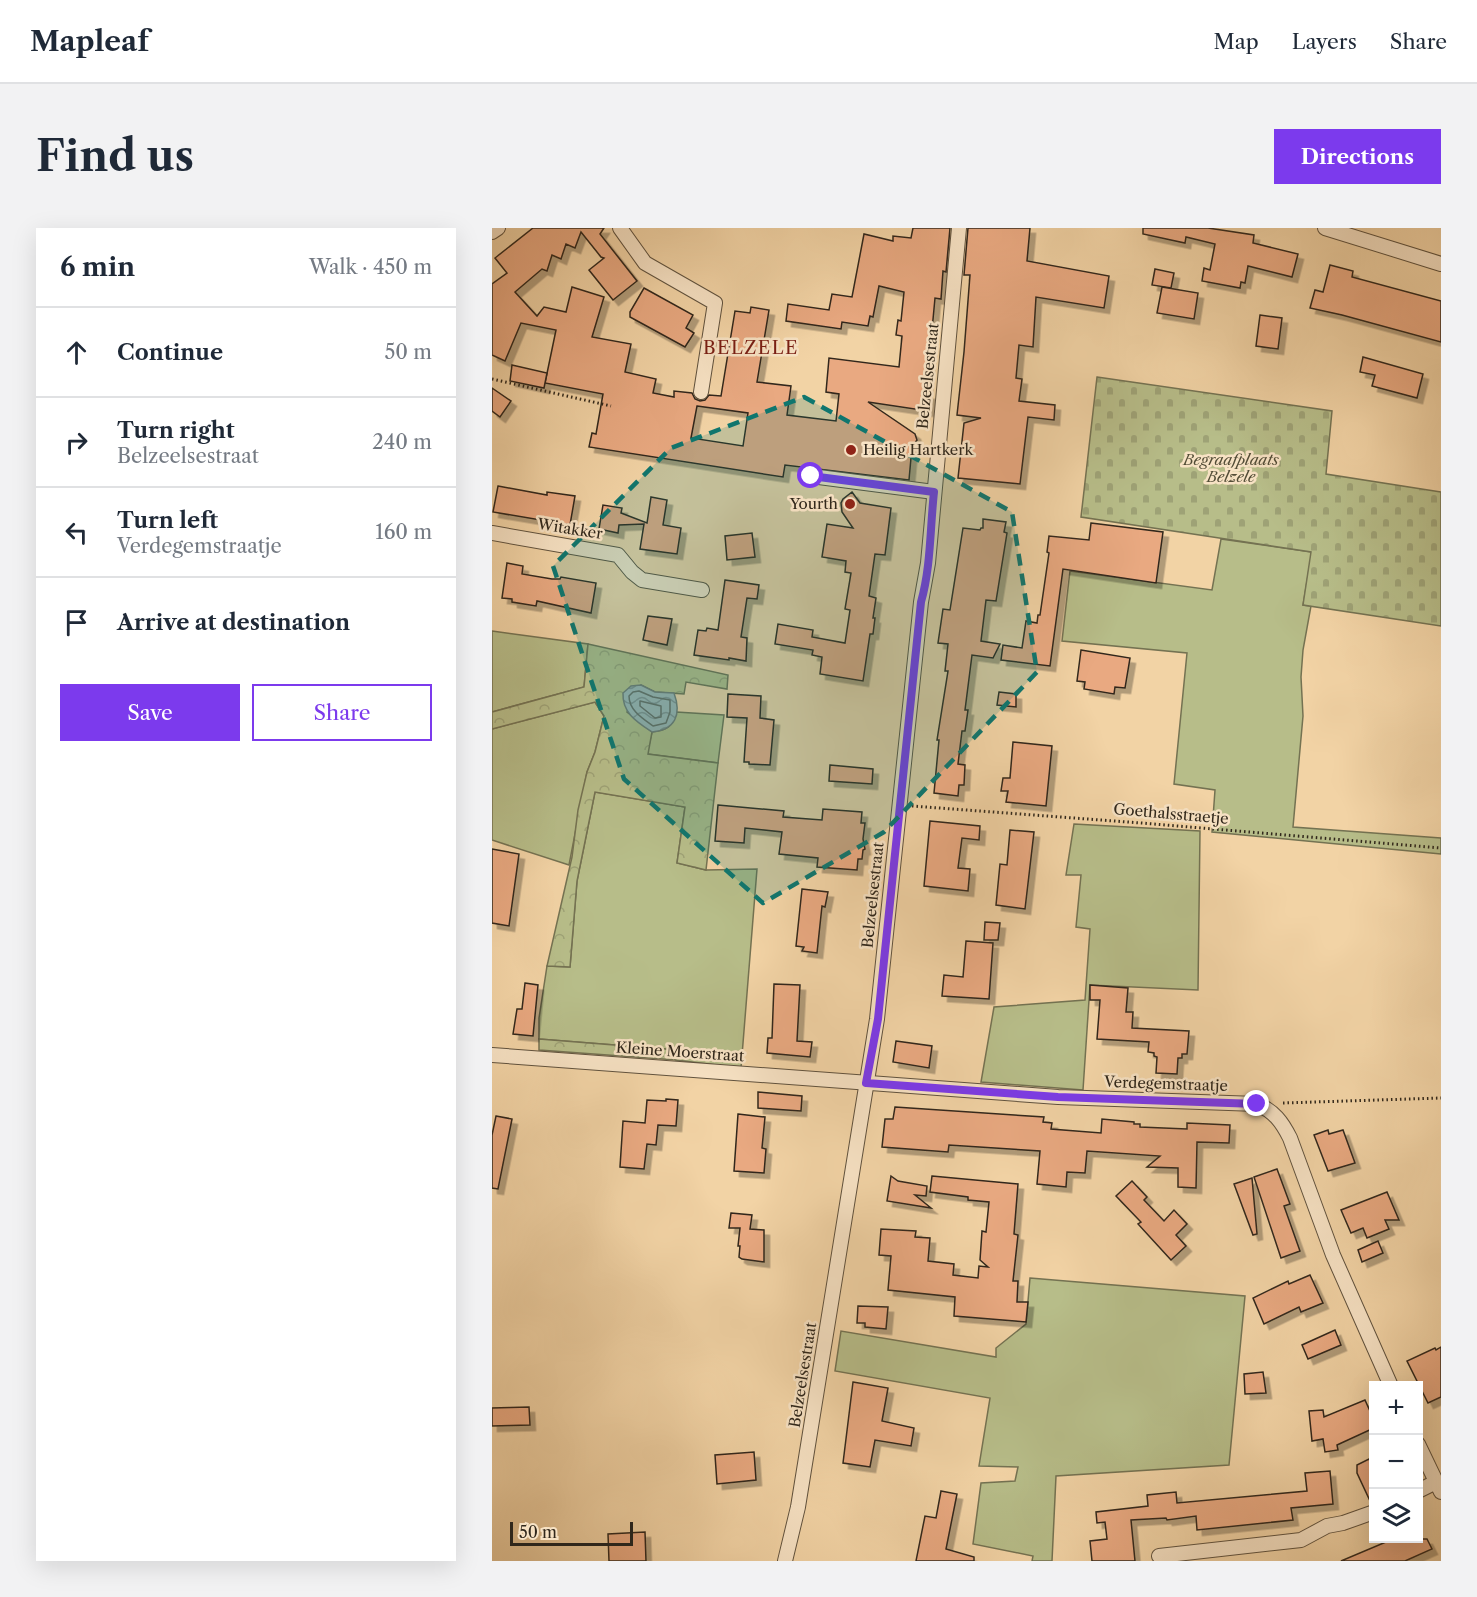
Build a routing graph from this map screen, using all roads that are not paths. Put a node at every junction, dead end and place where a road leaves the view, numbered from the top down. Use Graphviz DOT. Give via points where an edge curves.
graph roads {
  1 [pos="498,228"];
  2 [pos="620,228"];
  3 [pos="959,228"];
  4 [pos="1325,228"];
  5 [pos="492,232"];
  6 [pos="1441,264"];
  7 [pos="701,392"];
  8 [pos="811,476"];
  9 [pos="934,492"];
  10 [pos="492,533"];
  11 [pos="702,590"];
  12 [pos="492,1055"];
  13 [pos="866,1083"];
  14 [pos="1389,1381"];
  15 [pos="1423,1453"];
  16 [pos="1439,1487"];
  17 [pos="1423,1490"];
  18 [pos="1369,1513"];
  19 [pos="1159,1556"];
  20 [pos="785,1561"];
  1 -- 5 [label="street"];
  2 -- 7 [label="street" via="645,263 715,303"];
  3 -- 9 [label="street, Belzeelsestraat"];
  4 -- 6 [label="street"];
  8 -- 9 [label="street"];
  9 -- 13 [label="street, Belzeelsestraat" via="878,1019"];
  10 -- 11 [label="street, Witakker" via="618,555 642,580"];
  12 -- 13 [label="street, Kleine Moerstraat"];
  13 -- 14 [label="street, Verdegemstraatje" via="1058,1097 1257,1104 1269,1109 1290,1138 1333,1255"];
  13 -- 20 [label="street, Belzeelsestraat" via="798,1507"];
  15 -- 16 [label="street"];
  16 -- 17 [label="street"];
  18 -- 19 [label="street" via="1327,1526 1301,1540"];
}
